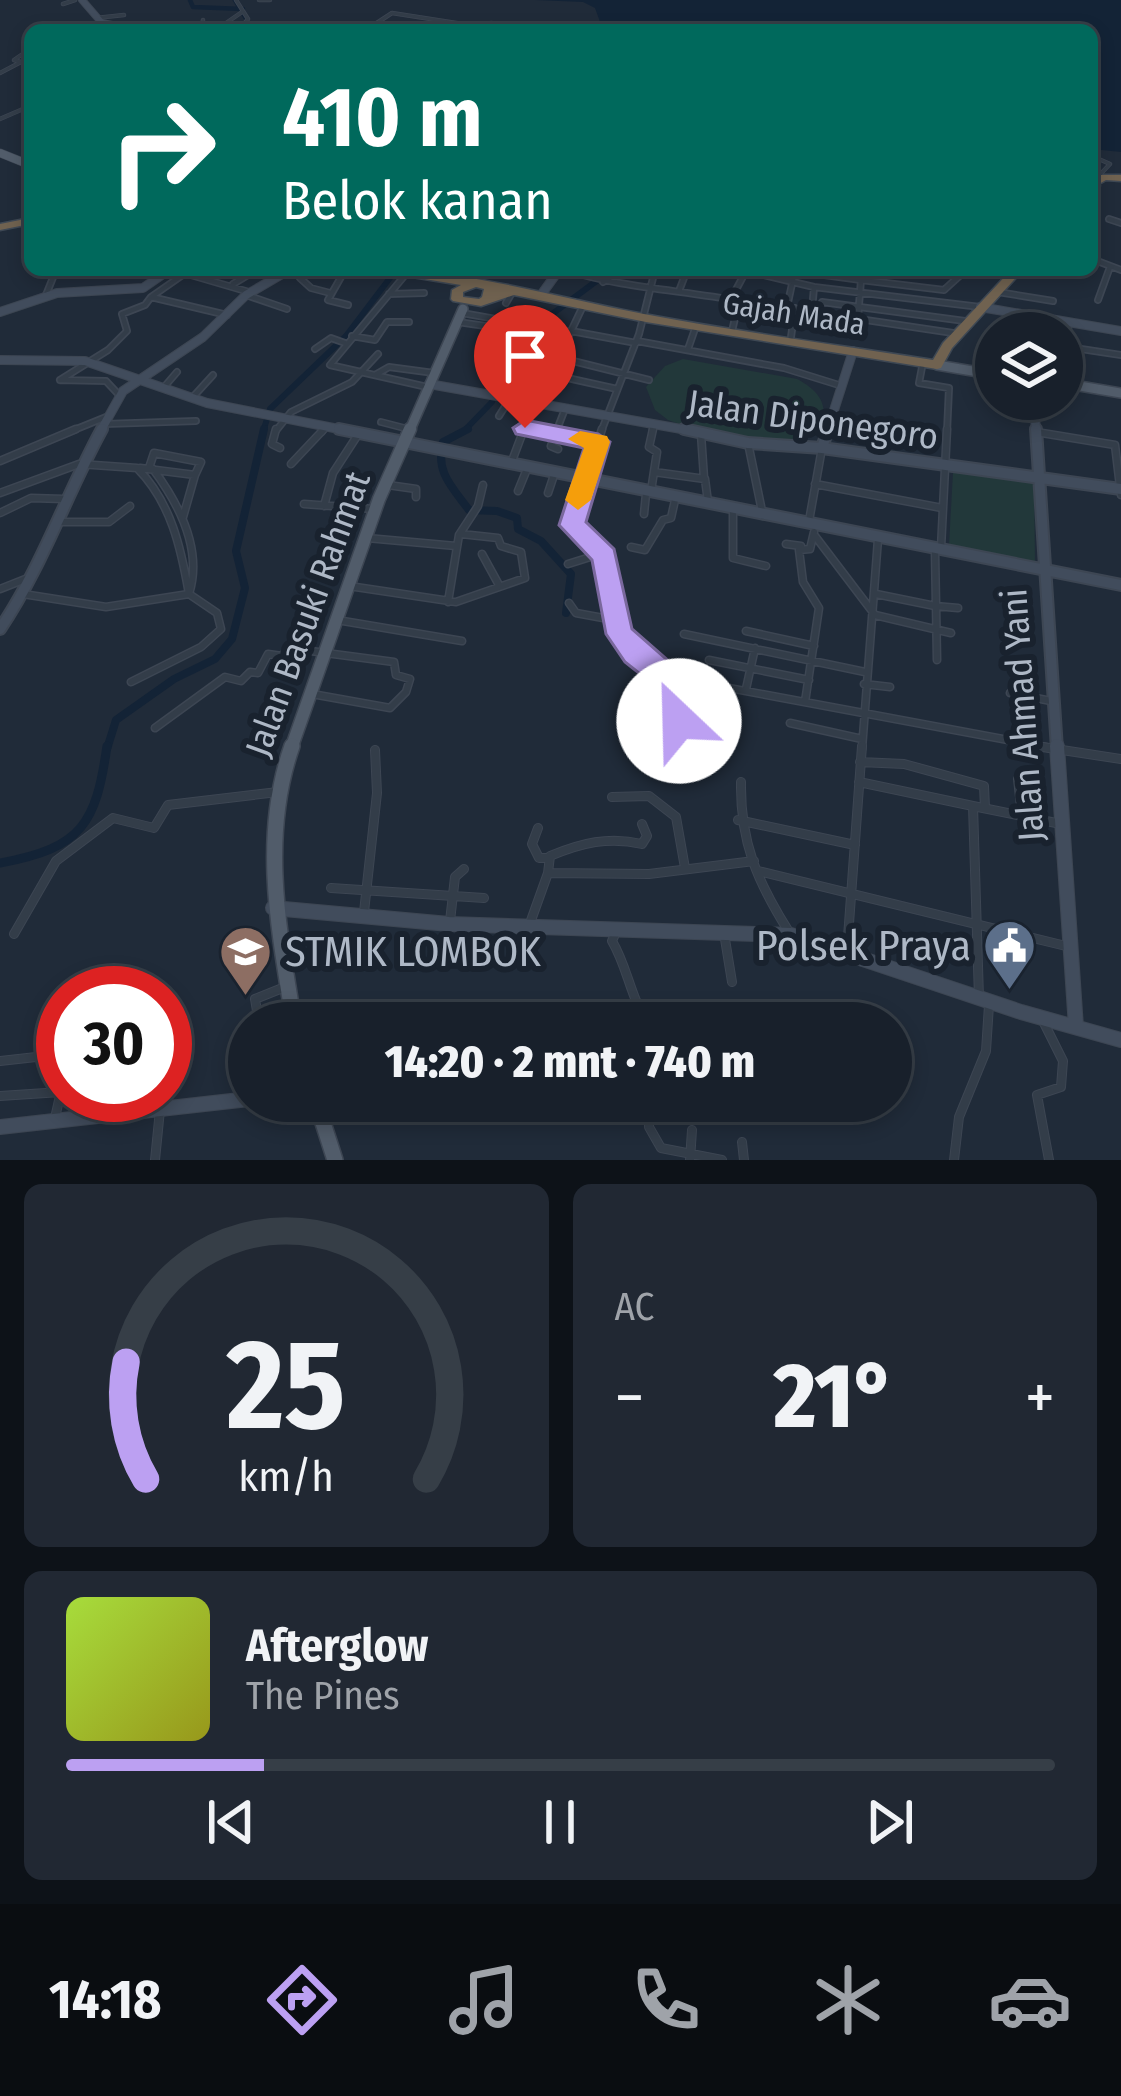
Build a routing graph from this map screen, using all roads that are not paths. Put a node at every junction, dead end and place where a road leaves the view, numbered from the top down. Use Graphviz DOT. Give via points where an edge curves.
graph roads {
  1 [pos="259,0"];
  2 [pos="270,0"];
  3 [pos="71,3"];
  4 [pos="124,15"];
  5 [pos="96,18"];
  6 [pos="203,20"];
  7 [pos="107,24"];
  8 [pos="202,24"];
  9 [pos="376,24"];
  10 [pos="463,24"];
  11 [pos="24,53"];
  12 [pos="21,62"];
  13 [pos="24,63"];
  14 [pos="0,73"];
  15 [pos="1098,158"];
  16 [pos="1107,169"];
  17 [pos="1121,180"];
  18 [pos="1098,181"];
  19 [pos="1109,219"];
  20 [pos="1121,223"];
  21 [pos="1098,262"];
  22 [pos="1111,267"];
  23 [pos="1121,271"];
  24 [pos="54,276"];
  25 [pos="160,276"];
  26 [pos="178,276"];
  27 [pos="203,276"];
  28 [pos="246,276"];
  29 [pos="279,276"];
  30 [pos="341,276"];
  31 [pos="392,276"];
  32 [pos="421,276"];
  33 [pos="426,276"];
  34 [pos="557,276"];
  35 [pos="581,276"];
  36 [pos="612,276"];
  37 [pos="654,276"];
  38 [pos="685,276"];
  39 [pos="742,276"];
  40 [pos="765,276"];
  41 [pos="793,276"];
  42 [pos="831,276"];
  43 [pos="861,276"];
  44 [pos="960,276"];
  45 [pos="1007,276"];
  46 [pos="1008,276"];
  47 [pos="300,278"];
  48 [pos="860,280"];
  49 [pos="600,282"];
  50 [pos="790,283"];
  51 [pos="233,284"];
  52 [pos="478,284"];
  53 [pos="814,287"];
  54 [pos="652,291"];
  55 [pos="679,291"];
  56 [pos="330,292"];
  57 [pos="859,292"];
  58 [pos="998,292"];
  59 [pos="424,293"];
  60 [pos="248,294"];
  61 [pos="389,294"];
  62 [pos="46,295"];
  63 [pos="541,295"];
  64 [pos="151,297"];
  65 [pos="813,299"];
  66 [pos="735,301"];
  67 [pos="1053,301"];
  68 [pos="1099,301"];
  69 [pos="574,303"];
  70 [pos="348,305"];
  71 [pos="466,306"];
  72 [pos="859,306"];
  73 [pos="982,307"];
  74 [pos="287,308"];
  75 [pos="791,308"];
  76 [pos="818,311"];
  77 [pos="0,312"];
  78 [pos="1010,312"];
  79 [pos="227,315"];
  80 [pos="646,317"];
  81 [pos="858,317"];
  82 [pos="965,321"];
  83 [pos="409,322"];
  84 [pos="1083,325"];
  85 [pos="696,326"];
  86 [pos="732,330"];
  87 [pos="570,331"];
  88 [pos="1121,331"];
  89 [pos="953,333"];
  90 [pos="352,336"];
  91 [pos="791,338"];
  92 [pos="340,340"];
  93 [pos="637,342"];
  94 [pos="1083,349"];
  95 [pos="315,350"];
  96 [pos="688,350"];
  97 [pos="853,351"];
  98 [pos="378,354"];
  99 [pos="1121,355"];
  100 [pos="557,358"];
  101 [pos="0,360"];
  102 [pos="93,360"];
  103 [pos="932,362"];
  104 [pos="500,363"];
  105 [pos="975,369"];
  106 [pos="177,371"];
  107 [pos="363,373"];
  108 [pos="548,374"];
  109 [pos="623,374"];
  110 [pos="141,375"];
  111 [pos="213,375"];
  112 [pos="375,375"];
  113 [pos="650,380"];
  114 [pos="430,381"];
  115 [pos="165,386"];
  116 [pos="842,386"];
  117 [pos="1083,388"];
  118 [pos="617,389"];
  119 [pos="1116,394"];
  120 [pos="501,395"];
  121 [pos="120,396"];
  122 [pos="192,398"];
  123 [pos="535,400"];
  124 [pos="567,406"];
  125 [pos="608,413"];
  126 [pos="499,416"];
  127 [pos="277,417"];
  128 [pos="107,420"];
  129 [pos="1035,420"];
  130 [pos="196,421"];
  131 [pos="380,422"];
  132 [pos="654,424"];
  133 [pos="325,427"];
  134 [pos="525,428"];
  135 [pos="1036,432"];
  136 [pos="359,434"];
  137 [pos="701,434"];
  138 [pos="405,435"];
  139 [pos="554,435"];
  140 [pos="598,442"];
  141 [pos="748,443"];
  142 [pos="1118,446"];
  143 [pos="280,448"];
  144 [pos="822,448"];
  145 [pos="558,449"];
  146 [pos="178,458"];
  147 [pos="0,461"];
  148 [pos="84,463"];
  149 [pos="291,464"];
  150 [pos="510,465"];
  151 [pos="946,466"];
  152 [pos="137,468"];
  153 [pos="151,468"];
  154 [pos="1119,468"];
  155 [pos="527,469"];
  156 [pos="169,471"];
  157 [pos="654,472"];
  158 [pos="195,475"];
  159 [pos="554,475"];
  160 [pos="1038,477"];
  161 [pos="705,479"];
  162 [pos="584,481"];
  163 [pos="385,484"];
  164 [pos="815,484"];
  165 [pos="483,485"];
  166 [pos="518,491"];
  167 [pos="1121,491"];
  168 [pos="0,493"];
  169 [pos="548,493"];
  170 [pos="648,494"];
  171 [pos="416,497"];
  172 [pos="64,499"];
  173 [pos="675,500"];
  174 [pos="304,504"];
  175 [pos="130,506"];
  176 [pos="324,506"];
  177 [pos="708,506"];
  178 [pos="942,508"];
  179 [pos="374,509"];
  180 [pos="733,510"];
  181 [pos="0,513"];
  182 [pos="644,514"];
  183 [pos="763,517"];
  184 [pos="182,520"];
  185 [pos="56,522"];
  186 [pos="811,528"];
  187 [pos="460,534"];
  188 [pos="364,538"];
  189 [pos="878,539"];
  190 [pos="785,544"];
  191 [pos="456,546"];
  192 [pos="631,547"];
  193 [pos="810,548"];
  194 [pos="938,551"];
  195 [pos="602,553"];
  196 [pos="482,554"];
  197 [pos="568,564"];
  198 [pos="766,566"];
  199 [pos="1042,569"];
  200 [pos="32,577"];
  201 [pos="500,585"];
  202 [pos="1121,585"];
  203 [pos="346,586"];
  204 [pos="0,589"];
  205 [pos="23,594"];
  206 [pos="188,594"];
  207 [pos="876,594"];
  208 [pos="448,602"];
  209 [pos="568,603"];
  210 [pos="935,606"];
  211 [pos="958,608"];
  212 [pos="875,615"];
  213 [pos="334,619"];
  214 [pos="614,620"];
  215 [pos="936,628"];
  216 [pos="0,629"];
  217 [pos="746,632"];
  218 [pos="951,633"];
  219 [pos="684,634"];
  220 [pos="462,640"];
  221 [pos="814,646"];
  222 [pos="755,648"];
  223 [pos="323,649"];
  224 [pos="709,659"];
  225 [pos="813,660"];
  226 [pos="937,660"];
  227 [pos="652,668"];
  228 [pos="751,668"];
  229 [pos="865,672"];
  230 [pos="661,673"];
  231 [pos="809,680"];
  232 [pos="131,682"];
  233 [pos="864,684"];
  234 [pos="890,687"];
  235 [pos="746,689"];
  236 [pos="308,693"];
  237 [pos="1010,693"];
  238 [pos="630,701"];
  239 [pos="1051,701"];
  240 [pos="805,703"];
  241 [pos="862,714"];
  242 [pos="790,724"];
  243 [pos="155,728"];
  244 [pos="680,729"];
  245 [pos="862,739"];
  246 [pos="375,750"];
  247 [pos="1055,751"];
  248 [pos="1121,759"];
  249 [pos="860,763"];
  250 [pos="1018,779"];
  251 [pos="741,782"];
  252 [pos="860,782"];
  253 [pos="278,792"];
  254 [pos="612,797"];
  255 [pos="973,806"];
  256 [pos="985,808"];
  257 [pos="1022,816"];
  258 [pos="738,820"];
  259 [pos="642,824"];
  260 [pos="1061,824"];
  261 [pos="538,828"];
  262 [pos="855,845"];
  263 [pos="549,858"];
  264 [pos="756,866"];
  265 [pos="686,868"];
  266 [pos="464,869"];
  267 [pos="548,873"];
  268 [pos="331,888"];
  269 [pos="367,890"];
  270 [pos="852,893"];
  271 [pos="453,897"];
  272 [pos="484,898"];
  273 [pos="273,908"];
  274 [pos="364,916"];
  275 [pos="449,924"];
  276 [pos="977,925"];
  277 [pos="528,927"];
  278 [pos="616,932"];
  279 [pos="724,933"];
  280 [pos="14,934"];
  281 [pos="791,934"];
  282 [pos="1070,946"];
  283 [pos="847,951"];
  284 [pos="732,982"];
  285 [pos="286,986"];
  286 [pos="984,1000"];
  287 [pos="256,1002"];
  288 [pos="287,1002"];
  289 [pos="635,1002"];
  290 [pos="1042,1018"];
  291 [pos="1076,1027"];
  292 [pos="1121,1040"];
  293 [pos="36,1057"];
  294 [pos="0,1061"];
  295 [pos="36,1091"];
  296 [pos="0,1096"];
  297 [pos="228,1101"];
  298 [pos="192,1104"];
  299 [pos="45,1122"];
  300 [pos="159,1122"];
  301 [pos="323,1122"];
  302 [pos="649,1122"];
  303 [pos="6,1126"];
  304 [pos="692,1130"];
  305 [pos="742,1142"];
  306 [pos="690,1156"];
  307 [pos="155,1160"];
  308 [pos="335,1160"];
  309 [pos="722,1160"];
  310 [pos="744,1160"];
  311 [pos="954,1160"];
  312 [pos="1049,1160"];
  1 -- 2 [label="street"];
  3 -- 5 [label="street"];
  4 -- 5 [label="street"];
  5 -- 7 [label="street"];
  6 -- 8 [label="street"];
  9 -- 10 [label="street" via="395,13"];
  11 -- 12 [label="street" via="14,60"];
  12 -- 13 [label="street"];
  12 -- 14 [label="street"];
  15 -- 16 [label="street"];
  16 -- 17 [label="highway"];
  16 -- 18 [label="street"];
  19 -- 20 [label="street"];
  21 -- 22 [label="street"];
  22 -- 23 [label="street"];
  22 -- 68 [label="street"];
  24 -- 62 [label="street"];
  25 -- 62 [label="street" via="142,288"];
  26 -- 64 [label="street"];
  27 -- 51 [label="street"];
  28 -- 51 [label="street"];
  29 -- 60 [label="street"];
  30 -- 56 [label="street"];
  31 -- 61 [label="street"];
  32 -- 71 [label="highway" via="444,280"];
  33 -- 52 [label="highway"];
  34 -- 63 [label="street"];
  35 -- 49 [label="street"];
  36 -- 49 [label="street"];
  37 -- 54 [label="street"];
  38 -- 55 [label="street"];
  39 -- 66 [label="street"];
  40 -- 50 [label="street"];
  41 -- 50 [label="street"];
  42 -- 48 [label="street"];
  43 -- 48 [label="street"];
  44 -- 48 [label="street" via="946,290"];
  45 -- 73 [label="highway"];
  46 -- 58 [label="highway"];
  47 -- 56 [label="street"];
  48 -- 57 [label="street"];
  49 -- 54 [label="street"];
  50 -- 53 [label="street"];
  50 -- 75 [label="street"];
  51 -- 60 [label="street"];
  52 -- 63 [label="highway"];
  52 -- 71 [label="highway" via="462,286"];
  52 -- 71 [label="highway" via="490,291"];
  53 -- 57 [label="street"];
  53 -- 65 [label="street"];
  54 -- 55 [label="street"];
  54 -- 80 [label="street"];
  55 -- 66 [label="street"];
  56 -- 70 [label="street" via="328,300"];
  57 -- 72 [label="street"];
  57 -- 73 [label="street"];
  58 -- 67 [label="street"];
  58 -- 73 [label="highway"];
  59 -- 61 [label="street"];
  60 -- 74 [label="street"];
  60 -- 79 [label="street"];
  61 -- 90 [label="street"];
  62 -- 77 [label="street"];
  63 -- 69 [label="highway"];
  64 -- 79 [label="street"];
  64 -- 102 [label="street" via="123,313 127,332"];
  66 -- 75 [label="street"];
  66 -- 86 [label="street"];
  69 -- 71 [label="highway, Gajah Mada" via="510,297"];
  69 -- 80 [label="highway, Gajah Mada"];
  69 -- 87 [label="street"];
  71 -- 87 [label="street"];
  71 -- 100 [label="street" via="492,327 482,346"];
  71 -- 114 [label="main road, Jalan Basuki Rahmat"];
  72 -- 76 [label="street" via="821,302"];
  72 -- 81 [label="street"];
  72 -- 82 [label="street"];
  73 -- 78 [label="street"];
  73 -- 82 [label="highway"];
  73 -- 103 [label="highway"];
  75 -- 76 [label="street"];
  75 -- 91 [label="street"];
  76 -- 81 [label="street"];
  79 -- 110 [label="street"];
  80 -- 85 [label="highway, Gajah Mada"];
  80 -- 86 [label="highway, Gajah Mada"];
  80 -- 93 [label="street"];
  81 -- 89 [label="street"];
  82 -- 89 [label="highway"];
  83 -- 90 [label="street" via="387,322 374,340"];
  84 -- 88 [label="street"];
  85 -- 86 [label="highway, Gajah Mada"];
  85 -- 96 [label="street"];
  86 -- 91 [label="highway, Gajah Mada"];
  86 -- 97 [label="highway, Gajah Mada"];
  87 -- 93 [label="street"];
  87 -- 100 [label="street"];
  89 -- 103 [label="highway"];
  90 -- 92 [label="street"];
  91 -- 103 [label="highway, Gajah Mada"];
  92 -- 95 [label="street"];
  92 -- 107 [label="street" via="330,364"];
  93 -- 96 [label="street"];
  93 -- 109 [label="street"];
  94 -- 99 [label="street"];
  96 -- 116 [label="street"];
  97 -- 103 [label="highway, Gajah Mada"];
  97 -- 116 [label="street"];
  98 -- 107 [label="street"];
  100 -- 108 [label="street"];
  100 -- 109 [label="street"];
  101 -- 102 [label="street"];
  102 -- 110 [label="street"];
  102 -- 121 [label="street" via="60,380 106,381"];
  103 -- 105 [label="main road, Gajah Mada"];
  103 -- 151 [label="street" via="920,382 949,388"];
  104 -- 108 [label="street"];
  106 -- 115 [label="street"];
  107 -- 112 [label="street"];
  107 -- 127 [label="street"];
  108 -- 118 [label="street"];
  108 -- 123 [label="street"];
  109 -- 113 [label="street"];
  109 -- 118 [label="street"];
  110 -- 115 [label="street"];
  110 -- 121 [label="street"];
  111 -- 122 [label="street"];
  112 -- 114 [label="street"];
  112 -- 114 [label="street" via="387,367"];
  114 -- 120 [label="street, Jalan Diponegoro"];
  114 -- 138 [label="main road, Jalan Basuki Rahmat"];
  115 -- 122 [label="street"];
  116 -- 144 [label="street"];
  117 -- 119 [label="main road"];
  118 -- 125 [label="street"];
  120 -- 123 [label="street, Jalan Diponegoro"];
  120 -- 126 [label="street"];
  121 -- 128 [label="street"];
  122 -- 127 [label="street"];
  123 -- 124 [label="street, Jalan Diponegoro"];
  123 -- 134 [label="street"];
  124 -- 125 [label="street, Jalan Diponegoro"];
  124 -- 139 [label="street"];
  125 -- 132 [label="street, Jalan Diponegoro"];
  125 -- 140 [label="street"];
  127 -- 133 [label="street"];
  127 -- 143 [label="street" via="272,446"];
  128 -- 130 [label="street"];
  128 -- 147 [label="street"];
  128 -- 148 [label="street"];
  129 -- 135 [label="street, Jalan Ahmad Yani"];
  131 -- 138 [label="street"];
  132 -- 137 [label="street, Jalan Diponegoro"];
  132 -- 157 [label="street"];
  133 -- 136 [label="street"];
  133 -- 149 [label="street"];
  134 -- 139 [label="street"];
  134 -- 150 [label="street"];
  135 -- 142 [label="street"];
  135 -- 160 [label="street, Jalan Ahmad Yani"];
  136 -- 138 [label="street"];
  136 -- 176 [label="street" via="333,473"];
  137 -- 141 [label="street, Jalan Diponegoro"];
  137 -- 161 [label="street"];
  138 -- 150 [label="street"];
  138 -- 163 [label="main road, Jalan Basuki Rahmat"];
  139 -- 140 [label="street"];
  139 -- 145 [label="street"];
  140 -- 162 [label="street"];
  141 -- 144 [label="street, Jalan Diponegoro"];
  141 -- 183 [label="street"];
  142 -- 154 [label="street"];
  144 -- 151 [label="street, Jalan Diponegoro"];
  144 -- 164 [label="street"];
  146 -- 153 [label="street" via="154,453"];
  146 -- 156 [label="street"];
  146 -- 158 [label="street" via="201,462"];
  148 -- 152 [label="street"];
  148 -- 168 [label="street"];
  148 -- 172 [label="street"];
  150 -- 155 [label="street"];
  151 -- 160 [label="street, Jalan Diponegoro"];
  151 -- 178 [label="street"];
  152 -- 153 [label="street"];
  152 -- 206 [label="street" via="164,501"];
  153 -- 156 [label="street"];
  153 -- 184 [label="street" via="173,492"];
  154 -- 167 [label="street"];
  155 -- 159 [label="street"];
  155 -- 166 [label="street"];
  156 -- 158 [label="street"];
  157 -- 161 [label="street"];
  157 -- 170 [label="street"];
  158 -- 184 [label="street"];
  159 -- 162 [label="street"];
  159 -- 169 [label="street"];
  160 -- 167 [label="street, Jalan Diponegoro"];
  160 -- 199 [label="street, Jalan Ahmad Yani"];
  161 -- 177 [label="street"];
  162 -- 170 [label="street"];
  162 -- 195 [label="street" via="572,525"];
  163 -- 171 [label="street" via="416,489"];
  163 -- 179 [label="main road, Jalan Basuki Rahmat"];
  164 -- 178 [label="street"];
  164 -- 186 [label="street"];
  165 -- 187 [label="street"];
  170 -- 173 [label="street"];
  170 -- 182 [label="street"];
  172 -- 181 [label="street" via="31,498"];
  172 -- 185 [label="street"];
  173 -- 177 [label="street"];
  173 -- 192 [label="street" via="650,546"];
  174 -- 176 [label="street"];
  175 -- 185 [label="street" via="109,522"];
  176 -- 179 [label="street"];
  177 -- 180 [label="street"];
  178 -- 194 [label="street"];
  179 -- 188 [label="main road, Jalan Basuki Rahmat"];
  180 -- 183 [label="street"];
  180 -- 198 [label="street" via="733,558"];
  183 -- 186 [label="street"];
  184 -- 206 [label="street" via="195,570"];
  185 -- 200 [label="street"];
  186 -- 189 [label="street"];
  186 -- 193 [label="street"];
  186 -- 212 [label="street"];
  187 -- 191 [label="street"];
  187 -- 201 [label="street" via="490,534 522,553 525,578"];
  188 -- 191 [label="street"];
  188 -- 203 [label="main road, Jalan Basuki Rahmat"];
  189 -- 194 [label="street"];
  189 -- 207 [label="street"];
  190 -- 193 [label="street"];
  191 -- 208 [label="street"];
  193 -- 221 [label="street" via="799,550 799,562 819,607"];
  194 -- 199 [label="street"];
  194 -- 210 [label="street"];
  195 -- 197 [label="street"];
  195 -- 214 [label="street"];
  196 -- 201 [label="street"];
  199 -- 202 [label="street"];
  199 -- 239 [label="street, Jalan Ahmad Yani"];
  200 -- 204 [label="street"];
  200 -- 205 [label="street"];
  201 -- 208 [label="street"];
  203 -- 208 [label="street"];
  203 -- 213 [label="main road, Jalan Basuki Rahmat"];
  205 -- 206 [label="street" via="98,608"];
  205 -- 216 [label="street"];
  206 -- 232 [label="street" via="218,613 221,629 198,651"];
  207 -- 210 [label="street"];
  207 -- 212 [label="street"];
  209 -- 214 [label="street" via="576,614"];
  210 -- 211 [label="street"];
  210 -- 215 [label="street"];
  212 -- 215 [label="street"];
  212 -- 229 [label="street"];
  213 -- 220 [label="street"];
  213 -- 223 [label="main road, Jalan Basuki Rahmat"];
  214 -- 227 [label="street"];
  215 -- 218 [label="street"];
  215 -- 226 [label="street"];
  217 -- 221 [label="street"];
  219 -- 222 [label="street"];
  221 -- 225 [label="street"];
  222 -- 225 [label="street"];
  222 -- 228 [label="street"];
  223 -- 236 [label="main road, Jalan Basuki Rahmat"];
  223 -- 236 [label="street" via="396,662 396,675 410,679 407,690 391,708"];
  223 -- 243 [label="street" via="268,654 258,673 241,682 225,677"];
  224 -- 228 [label="street"];
  225 -- 229 [label="street"];
  225 -- 231 [label="street"];
  227 -- 230 [label="street"];
  227 -- 238 [label="street"];
  228 -- 231 [label="street"];
  228 -- 235 [label="street"];
  229 -- 233 [label="street"];
  230 -- 235 [label="street"];
  230 -- 244 [label="street"];
  231 -- 240 [label="street"];
  233 -- 234 [label="street"];
  233 -- 241 [label="street"];
  235 -- 240 [label="street"];
  236 -- 253 [label="main road, Jalan Basuki Rahmat"];
  237 -- 239 [label="street"];
  239 -- 247 [label="street, Jalan Ahmad Yani"];
  240 -- 241 [label="street"];
  241 -- 245 [label="street"];
  241 -- 247 [label="street"];
  242 -- 245 [label="street"];
  245 -- 249 [label="street"];
  246 -- 269 [label="street"];
  247 -- 248 [label="street"];
  247 -- 260 [label="street, Jalan Ahmad Yani"];
  249 -- 252 [label="street"];
  249 -- 256 [label="street" via="909,765 984,786"];
  250 -- 257 [label="street"];
  251 -- 258 [label="street"];
  252 -- 255 [label="street"];
  252 -- 262 [label="street"];
  253 -- 273 [label="main road, Jalan Basuki Rahmat"];
  253 -- 280 [label="street" via="168,805 151,828 113,818 59,857"];
  254 -- 265 [label="street" via="650,796 676,817"];
  255 -- 256 [label="street"];
  255 -- 276 [label="street"];
  256 -- 257 [label="street"];
  257 -- 260 [label="street"];
  258 -- 262 [label="street"];
  258 -- 264 [label="street"];
  259 -- 263 [label="street" via="642,844 617,837"];
  260 -- 282 [label="street, Jalan Ahmad Yani"];
  261 -- 263 [label="street" via="532,844"];
  262 -- 270 [label="street"];
  263 -- 267 [label="street"];
  264 -- 265 [label="street"];
  264 -- 270 [label="street"];
  264 -- 281 [label="street"];
  265 -- 267 [label="street"];
  266 -- 271 [label="street"];
  267 -- 277 [label="street"];
  268 -- 269 [label="street"];
  269 -- 271 [label="street"];
  269 -- 274 [label="street"];
  270 -- 276 [label="street"];
  270 -- 283 [label="street"];
  271 -- 272 [label="street"];
  271 -- 275 [label="street"];
  273 -- 274 [label="street"];
  273 -- 285 [label="main road, Jalan Basuki Rahmat"];
  274 -- 275 [label="street"];
  275 -- 277 [label="street"];
  276 -- 282 [label="street"];
  276 -- 286 [label="street"];
  277 -- 278 [label="street"];
  278 -- 279 [label="street"];
  278 -- 289 [label="street" via="612,941"];
  279 -- 281 [label="street"];
  279 -- 284 [label="street"];
  281 -- 283 [label="street"];
  282 -- 291 [label="street, Jalan Ahmad Yani"];
  283 -- 286 [label="street"];
  285 -- 287 [label="street"];
  285 -- 288 [label="main road, Jalan Basuki Rahmat"];
  286 -- 290 [label="street"];
  286 -- 311 [label="street" via="986,1051 959,1117"];
  290 -- 291 [label="street"];
  290 -- 312 [label="street" via="1065,1074 1061,1087 1036,1095"];
  291 -- 292 [label="street"];
  293 -- 294 [label="street"];
  295 -- 296 [label="street"];
  297 -- 298 [label="street"];
  299 -- 303 [label="street"];
  300 -- 307 [label="street"];
  301 -- 308 [label="main road"];
  302 -- 306 [label="street" via="659,1146"];
  304 -- 306 [label="street"];
  305 -- 310 [label="street"];
  306 -- 309 [label="street"];
}
